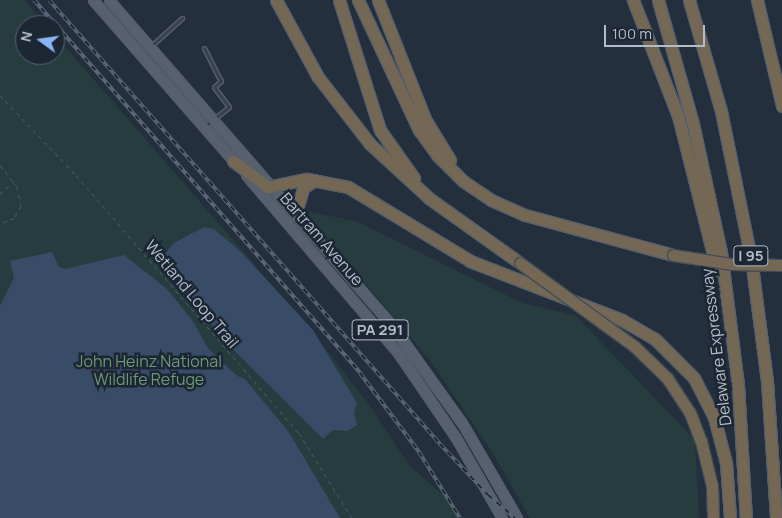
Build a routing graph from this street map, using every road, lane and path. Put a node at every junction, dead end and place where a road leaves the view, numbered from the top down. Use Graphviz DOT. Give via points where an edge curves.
graph roads {
  1 [pos="93,0"];
  2 [pos="109,0"];
  3 [pos="276,0"];
  4 [pos="338,0"];
  5 [pos="358,0"];
  6 [pos="378,0"];
  7 [pos="633,0"];
  8 [pos="658,0"];
  9 [pos="689,0"];
  10 [pos="757,0"];
  11 [pos="182,18"];
  12 [pos="150,47"];
  13 [pos="204,48"];
  14 [pos="0,95"];
  15 [pos="782,106"];
  16 [pos="213,119"];
  17 [pos="204,127"];
  18 [pos="233,161"];
  19 [pos="0,165"];
  20 [pos="316,180"];
  21 [pos="14,181"];
  22 [pos="273,187"];
  23 [pos="0,194"];
  24 [pos="296,213"];
  25 [pos="0,224"];
  26 [pos="470,227"];
  27 [pos="568,227"];
  28 [pos="782,265"];
  29 [pos="732,330"];
  30 [pos="352,518"];
  31 [pos="502,518"];
  32 [pos="517,518"];
  33 [pos="713,518"];
  34 [pos="730,518"];
  35 [pos="746,518"];
  36 [pos="776,518"];
  1 -- 17 [label="main road, Bartram Avenue / PA 291"];
  2 -- 12 [label="main road, Bartram Avenue / PA 291"];
  3 -- 26 [label="highway" via="318,77 360,132 417,189"];
  4 -- 26 [label="highway" via="372,111 388,143 421,186"];
  5 -- 27 [label="highway" via="414,121 443,163 470,186 499,204"];
  6 -- 27 [label="highway" via="425,119 452,162 488,194"];
  7 -- 29 [label="highway" via="659,62 684,136"];
  8 -- 29 [label="highway, Delaware Expressway / I 95" via="700,151 719,242"];
  9 -- 36 [label="highway, I 95" via="721,111 752,258 767,381"];
  10 -- 15 [label="highway"];
  11 -- 12 [label="lane"];
  12 -- 16 [label="main road, Bartram Avenue / PA 291"];
  13 -- 16 [label="lane" via="221,81 214,87 229,107"];
  14 -- 30 [label="path, Wetland Loop Trail" via="76,175 299,432"];
  16 -- 17 [label="lane"];
  16 -- 22 [label="main road, Bartram Avenue / PA 291"];
  17 -- 18 [label="main road, Bartram Avenue / PA 291"];
  18 -- 22 [label="highway"];
  18 -- 31 [label="main road, Bartram Avenue / PA 291" via="398,353 456,438"];
  19 -- 21 [label="path"];
  20 -- 22 [label="highway" via="298,180"];
  20 -- 24 [label="highway" via="305,185"];
  20 -- 34 [label="highway" via="353,189 478,265 617,318 655,339 694,378 714,417 724,452"];
  21 -- 23 [label="path"];
  21 -- 25 [label="path" via="21,206 14,218"];
  22 -- 24 [label="main road, Bartram Avenue / PA 291"];
  24 -- 32 [label="main road, Bartram Avenue / PA 291" via="411,350 462,423"];
  26 -- 33 [label="highway, bridge" via="635,347 667,378 690,413 701,441 712,486"];
  27 -- 28 [label="highway, bridge" via="673,255 732,264"];
  29 -- 35 [label="highway, Delaware Expressway / I 95"];
}
